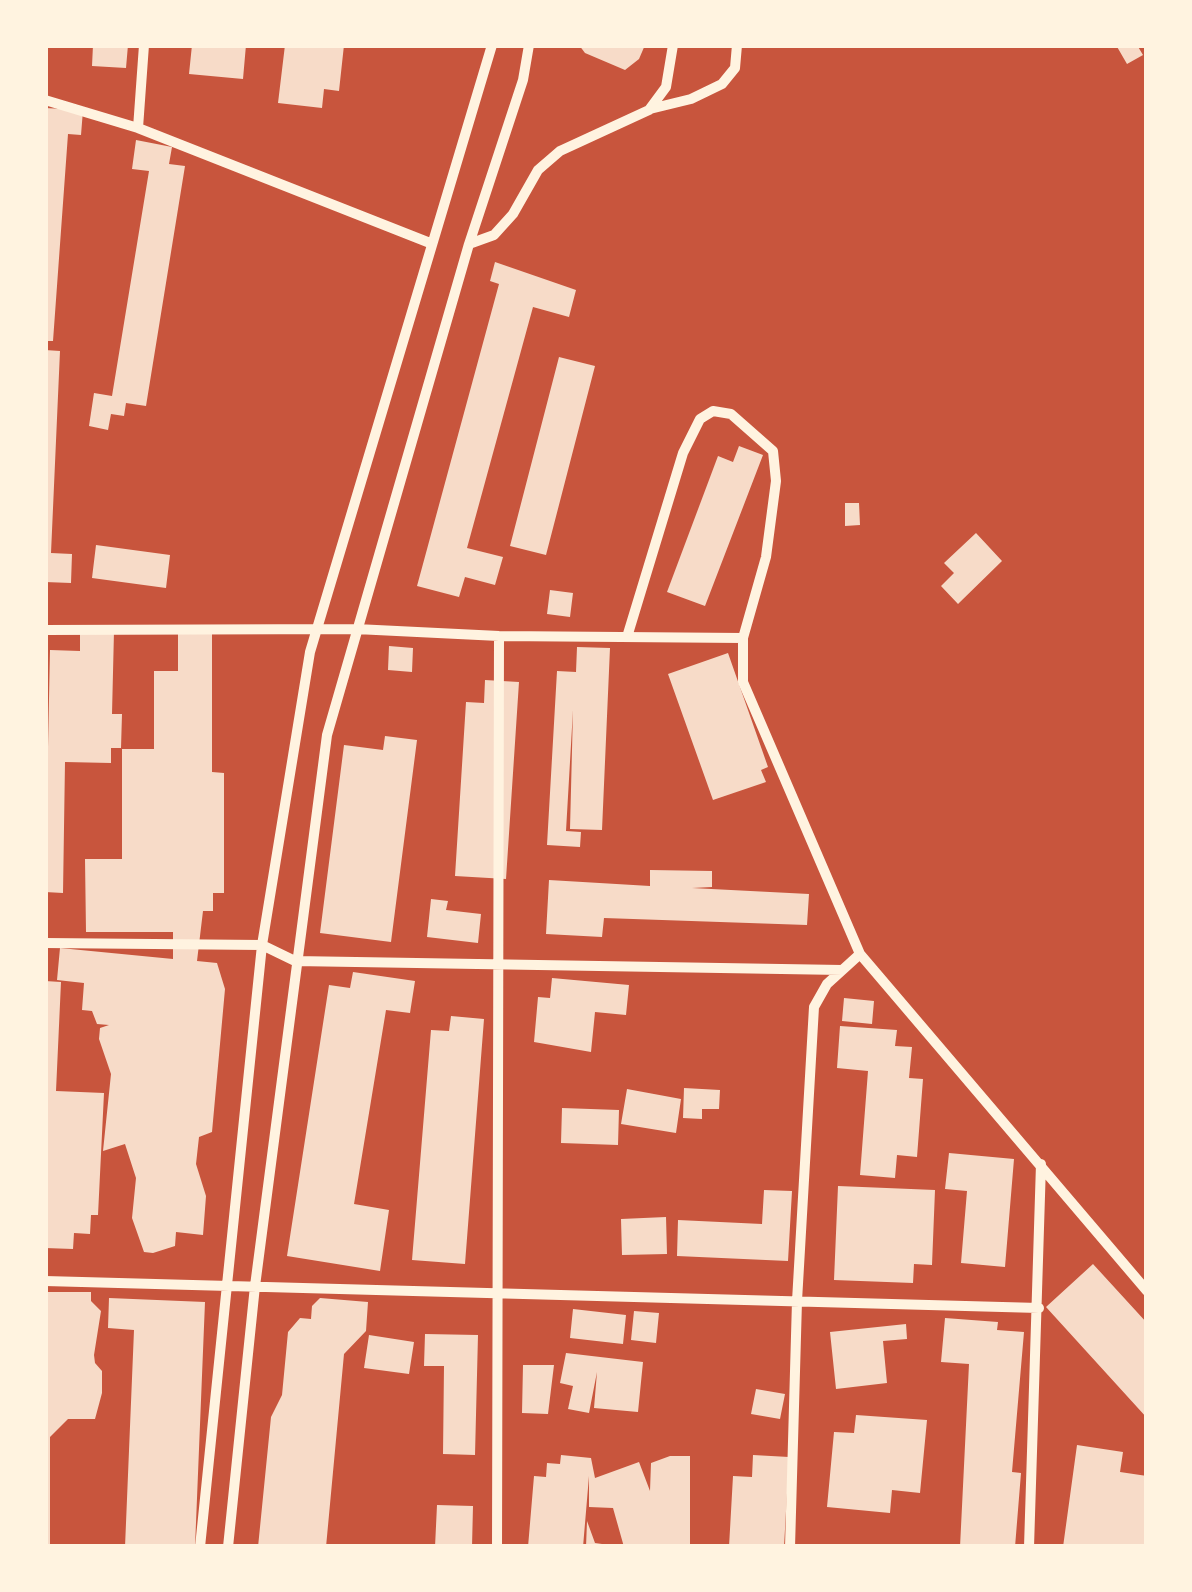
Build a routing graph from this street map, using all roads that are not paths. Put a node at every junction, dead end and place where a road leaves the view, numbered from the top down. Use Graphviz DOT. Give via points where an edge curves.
graph roads {
  1 [pos="144,45"];
  2 [pos="492,45"];
  3 [pos="529,45"];
  4 [pos="673,45"];
  5 [pos="736,45"];
  6 [pos="45,100"];
  7 [pos="649,110"];
  8 [pos="138,128"];
  9 [pos="430,243"];
  10 [pos="469,244"];
  11 [pos="356,629"];
  12 [pos="45,630"];
  13 [pos="316,631"];
  14 [pos="499,636"];
  15 [pos="627,637"];
  16 [pos="744,638"];
  17 [pos="45,943"];
  18 [pos="262,946"];
  19 [pos="860,954"];
  20 [pos="296,961"];
  21 [pos="496,965"];
  22 [pos="842,970"];
  23 [pos="1041,1164"];
  24 [pos="45,1282"];
  25 [pos="226,1286"];
  26 [pos="255,1286"];
  27 [pos="1147,1291"];
  28 [pos="500,1294"];
  29 [pos="797,1301"];
  30 [pos="1038,1308"];
  31 [pos="200,1547"];
  32 [pos="228,1547"];
  33 [pos="498,1547"];
  34 [pos="790,1547"];
  35 [pos="1029,1547"];
  1 -- 8 [label="street"];
  2 -- 9 [label="street"];
  3 -- 10 [label="street"];
  4 -- 7 [label="street" via="666,87"];
  5 -- 7 [label="street" via="734,68 722,84"];
  6 -- 8 [label="street"];
  7 -- 10 [label="street" via="560,151 538,170 494,234"];
  8 -- 9 [label="street"];
  9 -- 13 [label="street"];
  10 -- 11 [label="street"];
  11 -- 13 [label="street"];
  11 -- 14 [label="street"];
  11 -- 20 [label="street" via="327,735"];
  12 -- 13 [label="street"];
  13 -- 18 [label="street"];
  14 -- 15 [label="street"];
  14 -- 21 [label="street"];
  15 -- 16 [label="street"];
  15 -- 16 [label="street" via="683,452 700,419 713,411 731,414 773,451 766,557"];
  16 -- 19 [label="street" via="742,682"];
  17 -- 18 [label="street"];
  18 -- 20 [label="street"];
  18 -- 25 [label="street"];
  19 -- 22 [label="street"];
  19 -- 23 [label="street"];
  20 -- 21 [label="street"];
  20 -- 26 [label="street"];
  21 -- 22 [label="street"];
  21 -- 28 [label="street"];
  22 -- 29 [label="street" via="814,1007"];
  23 -- 27 [label="street"];
  23 -- 30 [label="street"];
  24 -- 25 [label="street"];
  25 -- 26 [label="street"];
  25 -- 31 [label="street"];
  26 -- 28 [label="street"];
  26 -- 32 [label="street"];
  28 -- 29 [label="street"];
  28 -- 33 [label="street"];
  29 -- 30 [label="street"];
  29 -- 34 [label="street"];
  30 -- 35 [label="street"];
}
